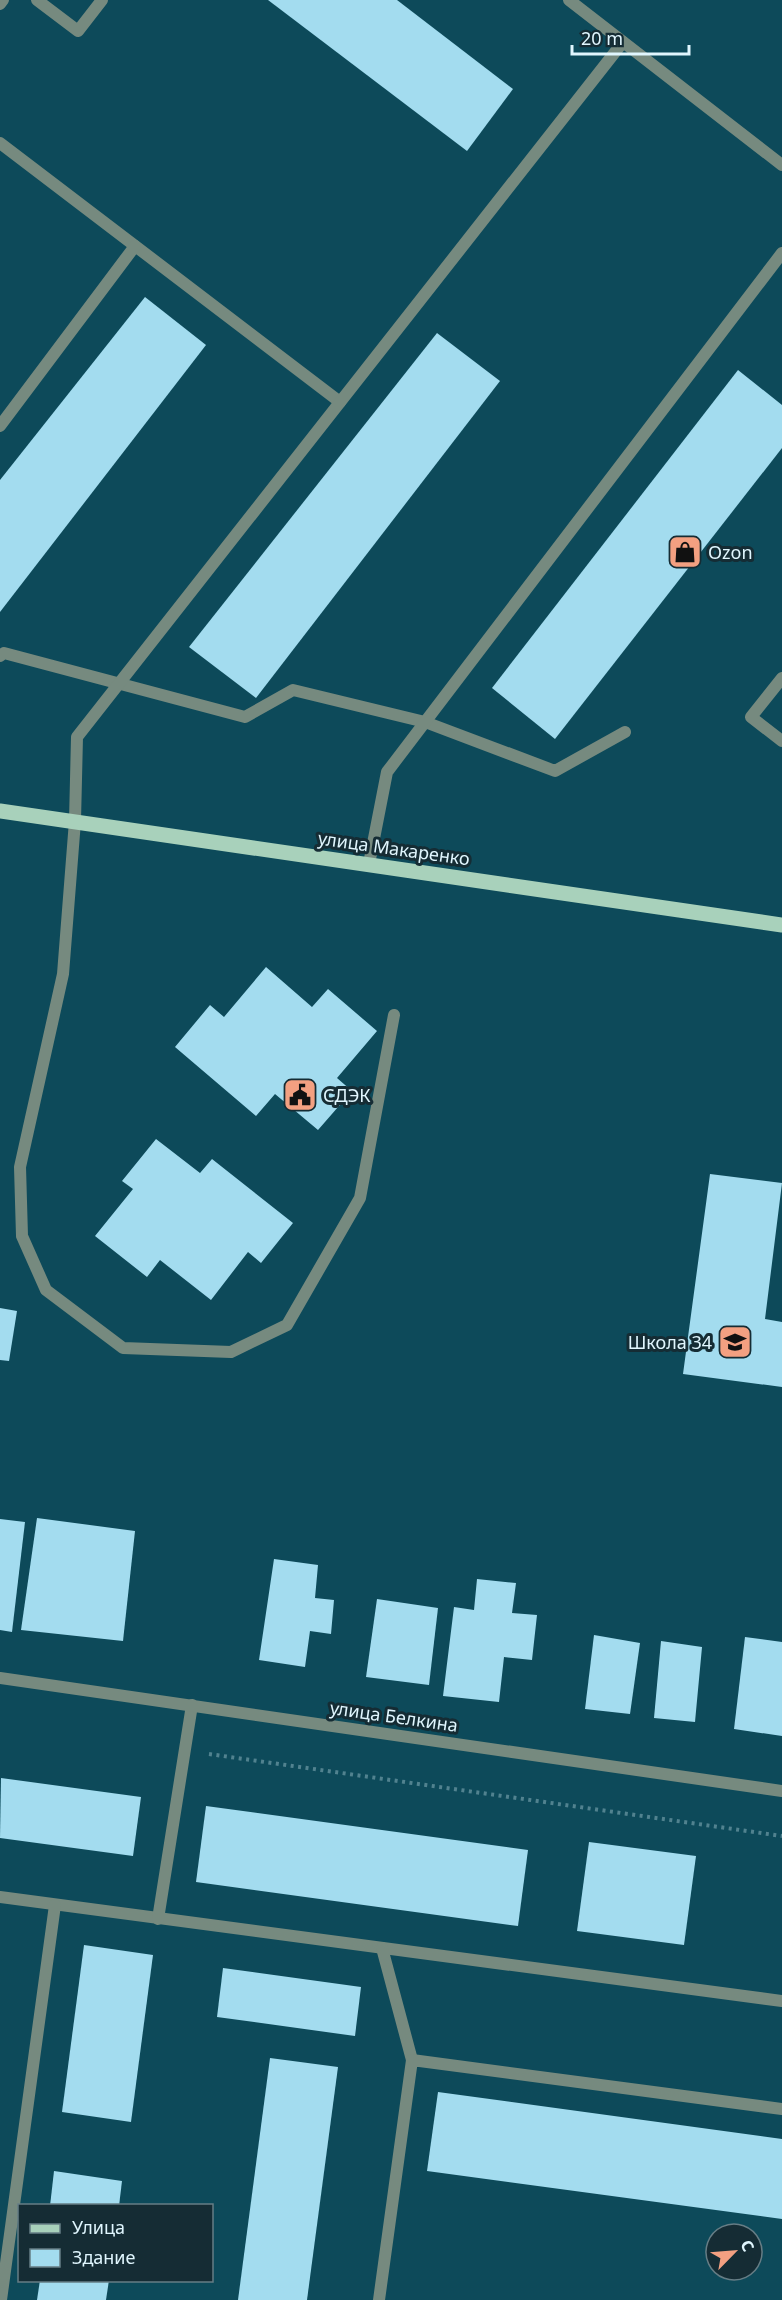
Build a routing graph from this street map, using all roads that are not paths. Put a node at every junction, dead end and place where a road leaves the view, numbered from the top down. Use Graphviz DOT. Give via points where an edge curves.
graph roads {
  1 [pos="3,0"];
  2 [pos="37,0"];
  3 [pos="102,0"];
  4 [pos="568,0"];
  5 [pos="0,4"];
  6 [pos="623,42"];
  7 [pos="0,143"];
  8 [pos="782,165"];
  9 [pos="135,246"];
  10 [pos="782,253"];
  11 [pos="340,402"];
  12 [pos="0,426"];
  13 [pos="0,656"];
  14 [pos="782,678"];
  15 [pos="119,683"];
  16 [pos="425,722"];
  17 [pos="625,732"];
  18 [pos="782,741"];
  19 [pos="0,811"];
  20 [pos="75,821"];
  21 [pos="369,864"];
  22 [pos="782,925"];
  23 [pos="394,1015"];
  24 [pos="0,1678"];
  25 [pos="192,1705"];
  26 [pos="782,1791"];
  27 [pos="0,1897"];
  28 [pos="55,1905"];
  29 [pos="158,1919"];
  30 [pos="382,1948"];
  31 [pos="782,2001"];
  32 [pos="412,2060"];
  33 [pos="782,2109"];
  34 [pos="1,2300"];
  35 [pos="380,2300"];
  1 -- 5 [label="street"];
  2 -- 3 [label="street" via="78,31"];
  4 -- 6 [label="street"];
  6 -- 8 [label="street"];
  6 -- 11 [label="street"];
  7 -- 9 [label="street"];
  9 -- 11 [label="street"];
  9 -- 12 [label="street"];
  10 -- 16 [label="street"];
  11 -- 15 [label="street"];
  13 -- 15 [label="street" via="4,653"];
  14 -- 18 [label="street" via="751,717"];
  15 -- 16 [label="street" via="245,717 293,690"];
  15 -- 20 [label="street" via="77,737"];
  16 -- 17 [label="street" via="555,771"];
  16 -- 21 [label="street" via="387,772"];
  19 -- 20 [label="main road, улица Макаренко"];
  20 -- 21 [label="main road, улица Макаренко"];
  20 -- 23 [label="street" via="63,974 20,1167 22,1236 46,1290 123,1348 231,1352 287,1325 360,1198"];
  21 -- 22 [label="main road, улица Макаренко"];
  24 -- 25 [label="street, улица Белкина"];
  25 -- 26 [label="street, улица Белкина"];
  25 -- 29 [label="street"];
  27 -- 28 [label="street"];
  28 -- 29 [label="street"];
  28 -- 34 [label="street"];
  29 -- 30 [label="street"];
  30 -- 31 [label="street"];
  30 -- 32 [label="street"];
  32 -- 33 [label="street"];
  32 -- 35 [label="street"];
}
